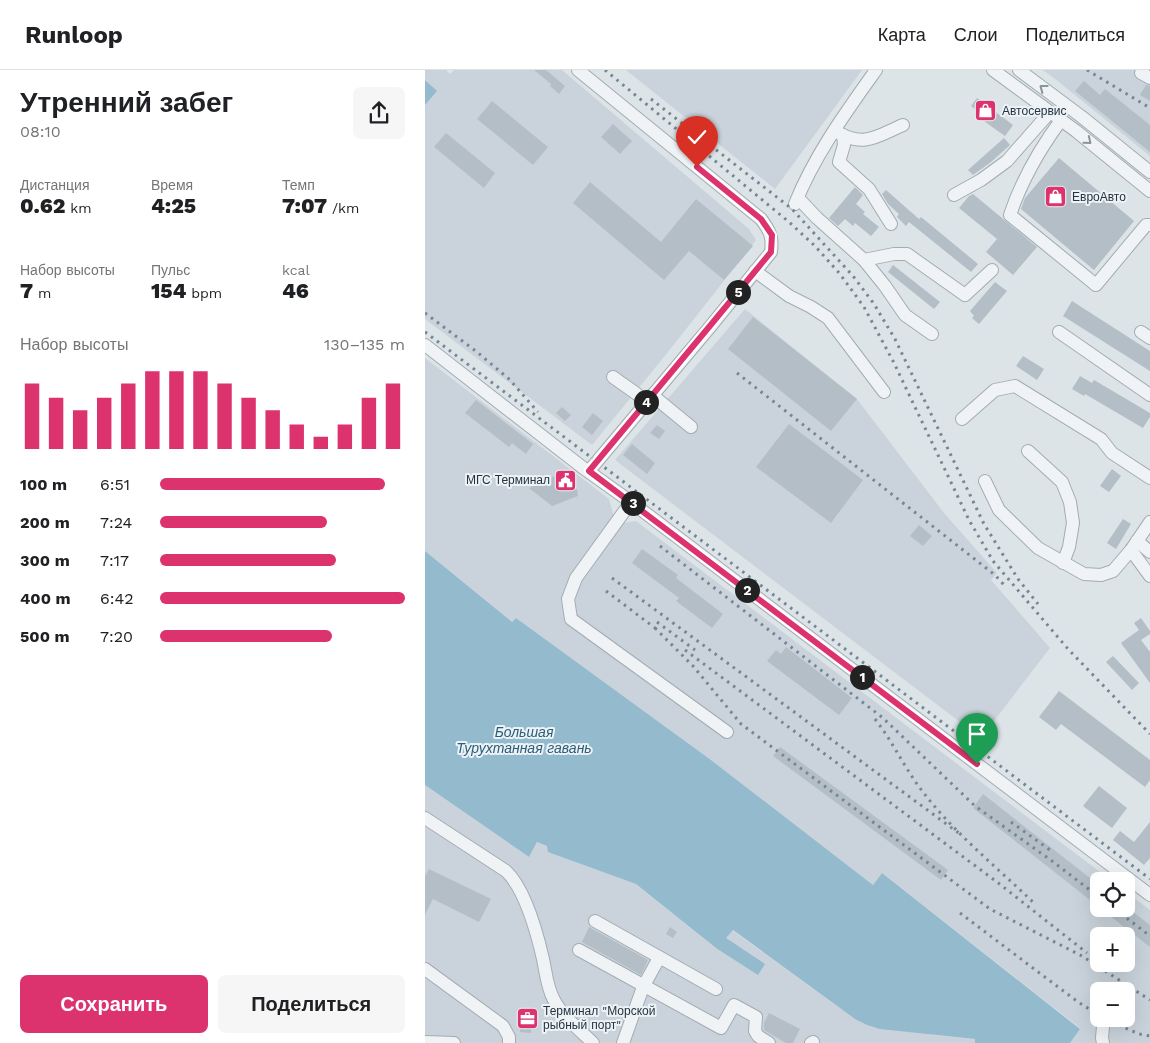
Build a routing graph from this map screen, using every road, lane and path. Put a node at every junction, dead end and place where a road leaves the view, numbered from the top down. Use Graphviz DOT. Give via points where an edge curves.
graph roads {
  1 [pos="877,70"];
  2 [pos="993,70"];
  3 [pos="1019,70"];
  4 [pos="1143,70"];
  5 [pos="581,78"];
  6 [pos="1150,78"];
  7 [pos="1050,112"];
  8 [pos="1061,120"];
  9 [pos="903,125"];
  10 [pos="839,133"];
  11 [pos="1150,172"];
  12 [pos="1150,191"];
  13 [pos="954,195"];
  14 [pos="891,224"];
  15 [pos="1150,225"];
  16 [pos="864,260"];
  17 [pos="992,270"];
  18 [pos="755,271"];
  19 [pos="1059,332"];
  20 [pos="933,334"];
  21 [pos="425,344"];
  22 [pos="613,377"];
  23 [pos="884,392"];
  24 [pos="1150,395"];
  25 [pos="649,399"];
  26 [pos="962,419"];
  27 [pos="691,427"];
  28 [pos="1028,451"];
  29 [pos="589,471"];
  30 [pos="1150,478"];
  31 [pos="985,481"];
  32 [pos="631,502"];
  33 [pos="1150,522"];
  34 [pos="1134,545"];
  35 [pos="1150,552"];
  36 [pos="1063,563"];
  37 [pos="1150,576"];
  38 [pos="727,732"];
  39 [pos="425,818"];
  40 [pos="1150,895"];
  41 [pos="595,921"];
  42 [pos="579,950"];
  43 [pos="659,958"];
  44 [pos="425,969"];
  45 [pos="643,987"];
  46 [pos="715,989"];
  47 [pos="1103,1027"];
  48 [pos="425,1042"];
  49 [pos="454,1043"];
  50 [pos="509,1043"];
  51 [pos="593,1043"];
  52 [pos="623,1043"];
  53 [pos="769,1043"];
  54 [pos="1103,1043"];
  1 -- 10 [label="street"];
  2 -- 7 [label="street"];
  11 -- 3 [label="street, one-way"];
  4 -- 6 [label="street" via="1141,72"];
  5 -- 18 [label="street" via="761,219 772,235 771,252"];
  7 -- 8 [label="street"];
  7 -- 13 [label="street" via="1007,160"];
  8 -- 12 [label="street, one-way"];
  8 -- 15 [label="street" via="1033,161 1010,215 1096,285 1146,225"];
  9 -- 10 [label="street" via="863,141"];
  10 -- 14 [label="street" via="844,145 839,162 869,189"];
  10 -- 16 [label="street" via="802,187 796,202"];
  16 -- 17 [label="street" via="907,254 965,295"];
  16 -- 20 [label="street" via="905,315"];
  18 -- 23 [label="street" via="789,296 828,318"];
  18 -- 25 [label="street"];
  19 -- 24 [label="street"];
  21 -- 29 [label="street"];
  22 -- 25 [label="street" via="634,393"];
  25 -- 27 [label="street"];
  25 -- 29 [label="street"];
  26 -- 30 [label="street" via="995,390 1015,386 1101,438 1112,453"];
  28 -- 36 [label="street" via="1062,482 1070,502 1073,523"];
  29 -- 32 [label="street"];
  31 -- 36 [label="street" via="999,510 1038,548"];
  32 -- 38 [label="street" via="576,578 568,599 571,619"];
  32 -- 40 [label="street"];
  33 -- 34 [label="street"];
  34 -- 35 [label="street"];
  34 -- 36 [label="street" via="1113,571 1101,575 1084,574"];
  34 -- 37 [label="street"];
  39 -- 51 [label="street" via="514,879 523,896 553,999"];
  41 -- 43 [label="street"];
  42 -- 45 [label="street"];
  43 -- 45 [label="street"];
  43 -- 46 [label="street"];
  44 -- 50 [label="street" via="503,1026"];
  45 -- 52 [label="street"];
  45 -- 53 [label="street" via="721,1028 734,1005 756,1017 755,1032"];
  47 -- 54 [label="street"];
  48 -- 49 [label="street"];
}
